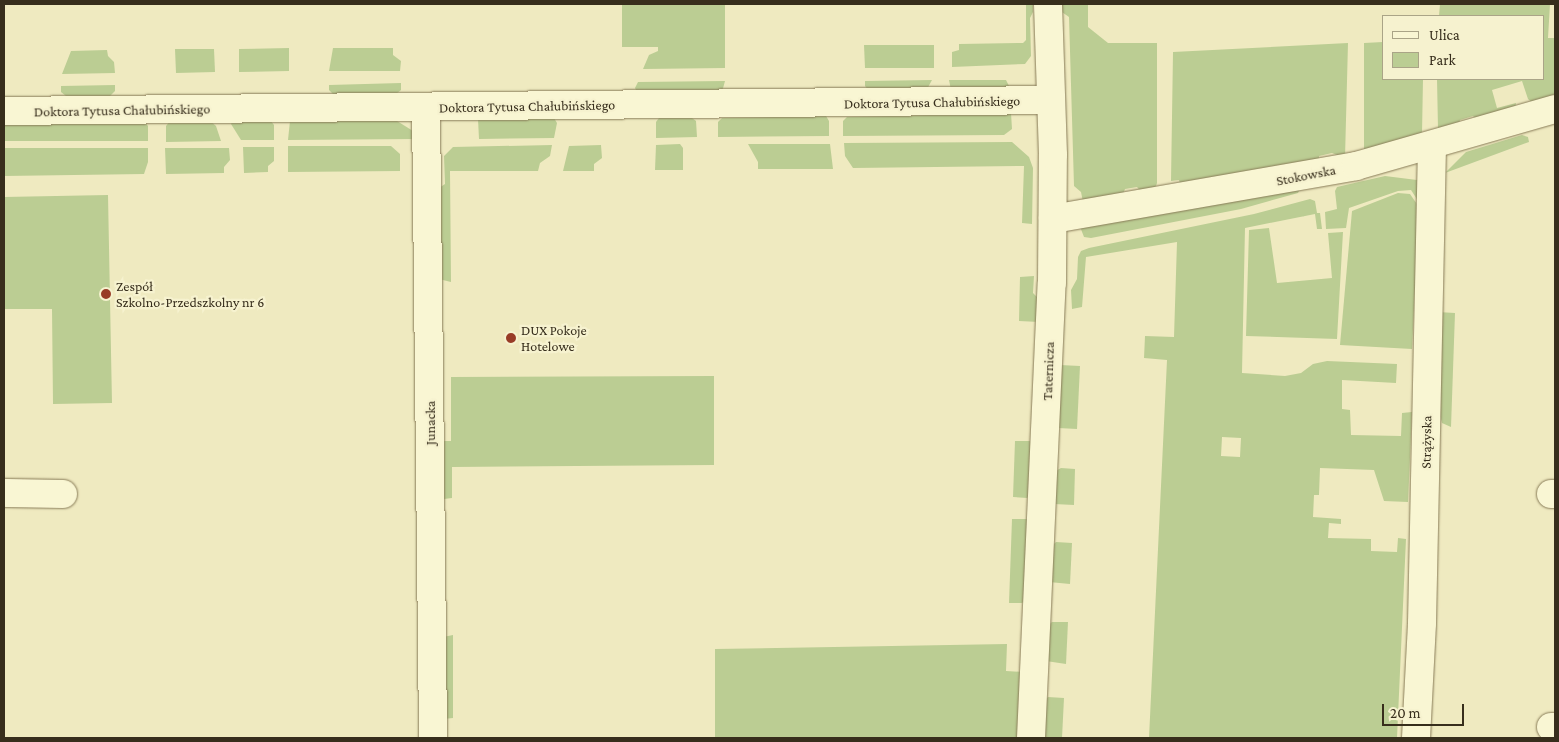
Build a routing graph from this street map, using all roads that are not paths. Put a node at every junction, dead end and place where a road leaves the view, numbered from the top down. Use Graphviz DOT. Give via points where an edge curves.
graph roads {
  1 [pos="1048,4"];
  2 [pos="1051,100"];
  3 [pos="426,107"];
  4 [pos="1555,109"];
  5 [pos="4,111"];
  6 [pos="1432,146"];
  7 [pos="1053,219"];
  8 [pos="4,493"];
  9 [pos="62,494"];
  10 [pos="433,738"];
  11 [pos="1031,738"];
  12 [pos="1416,738"];
  1 -- 2 [label="street, Taternicza"];
  2 -- 3 [label="street, Doktora Tytusa Chałubińskiego"];
  2 -- 7 [label="street, Taternicza"];
  3 -- 5 [label="street, Doktora Tytusa Chałubińskiego"];
  3 -- 10 [label="street, Junacka"];
  4 -- 6 [label="street, Stokowska"];
  6 -- 7 [label="street, Stokowska" via="1346,168"];
  6 -- 12 [label="street, Strążyska" via="1422,623"];
  7 -- 11 [label="street, Taternicza"];
  8 -- 9 [label="street"];
}
